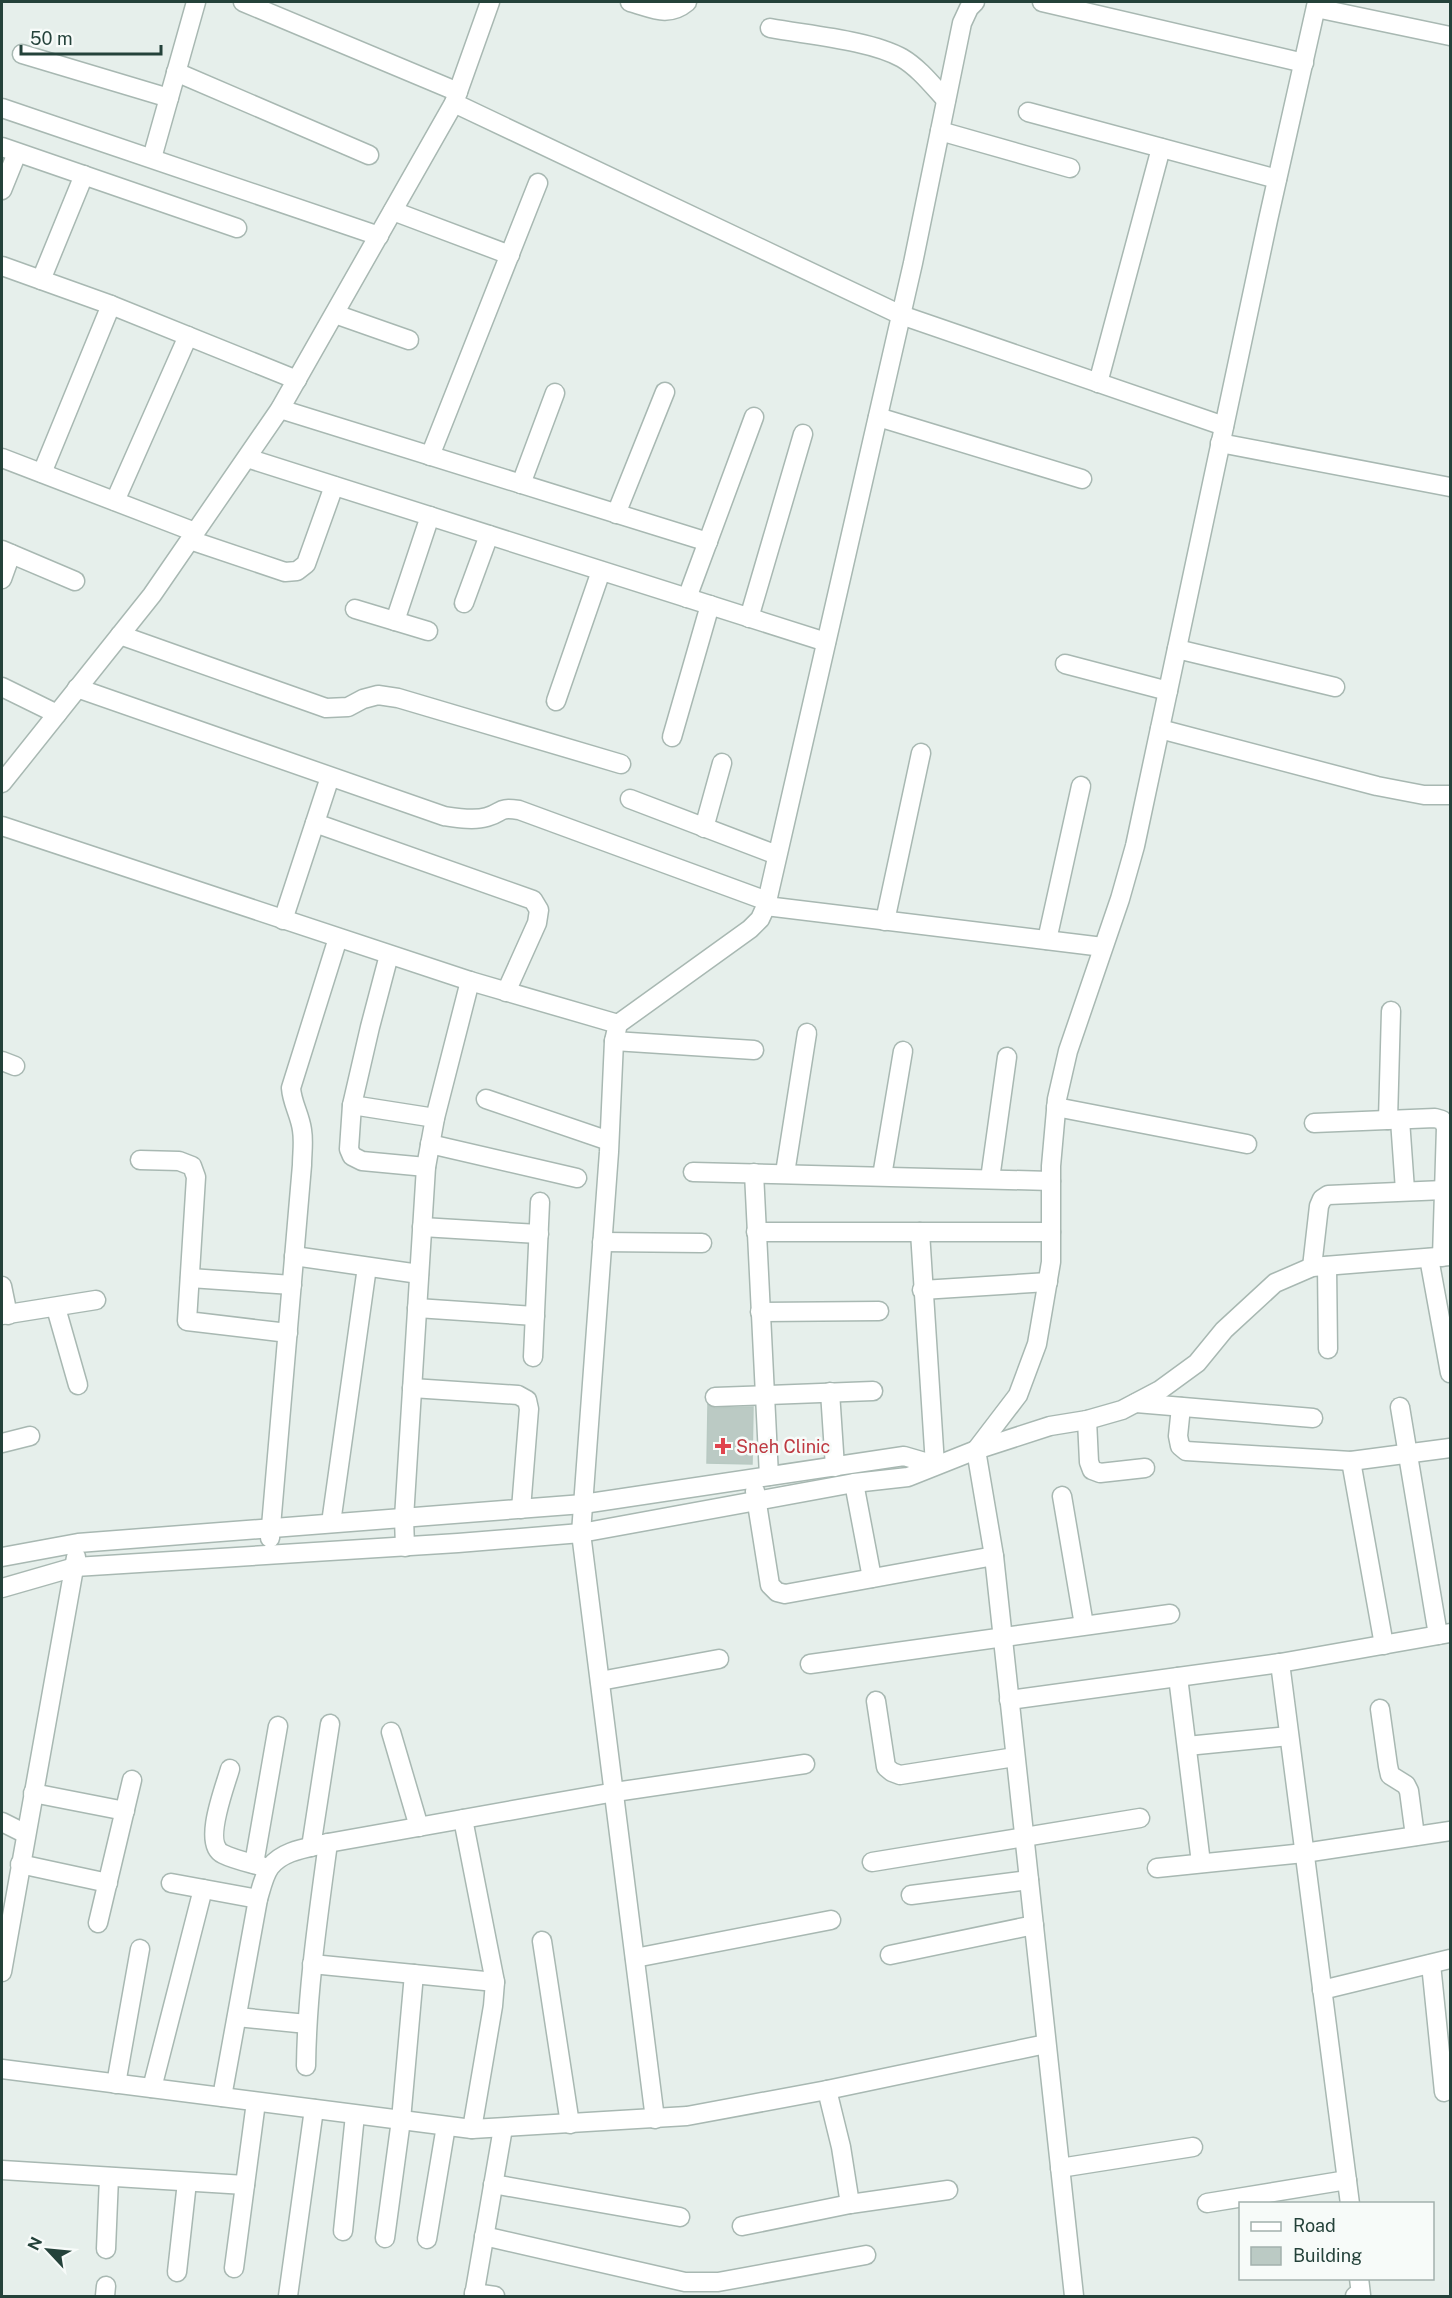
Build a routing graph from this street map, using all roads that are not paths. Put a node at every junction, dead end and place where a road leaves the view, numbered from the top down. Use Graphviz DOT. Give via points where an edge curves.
graph roads {
  1 [pos="196,2"];
  2 [pos="243,2"];
  3 [pos="490,2"];
  4 [pos="630,2"];
  5 [pos="687,2"];
  6 [pos="975,2"];
  7 [pos="1042,2"];
  8 [pos="1317,5"];
  9 [pos="770,28"];
  10 [pos="1450,36"];
  11 [pos="22,54"];
  12 [pos="1304,63"];
  13 [pos="176,72"];
  14 [pos="456,97"];
  15 [pos="169,98"];
  16 [pos="946,100"];
  17 [pos="2,108"];
  18 [pos="1028,112"];
  19 [pos="940,131"];
  20 [pos="1161,148"];
  21 [pos="9,150"];
  22 [pos="369,155"];
  23 [pos="152,158"];
  24 [pos="1070,168"];
  25 [pos="84,176"];
  26 [pos="1277,179"];
  27 [pos="538,183"];
  28 [pos="2,190"];
  29 [pos="393,211"];
  30 [pos="237,228"];
  31 [pos="379,236"];
  32 [pos="510,255"];
  33 [pos="2,266"];
  34 [pos="41,280"];
  35 [pos="111,305"];
  36 [pos="335,314"];
  37 [pos="901,315"];
  38 [pos="188,336"];
  39 [pos="409,340"];
  40 [pos="297,380"];
  41 [pos="1098,383"];
  42 [pos="665,392"];
  43 [pos="555,393"];
  44 [pos="280,409"];
  45 [pos="754,417"];
  46 [pos="878,417"];
  47 [pos="803,434"];
  48 [pos="1222,435"];
  49 [pos="430,456"];
  50 [pos="2,458"];
  51 [pos="247,458"];
  52 [pos="42,473"];
  53 [pos="1082,478"];
  54 [pos="521,484"];
  55 [pos="334,486"];
  56 [pos="1450,487"];
  57 [pos="115,501"];
  58 [pos="616,514"];
  59 [pos="430,516"];
  60 [pos="489,535"];
  61 [pos="193,536"];
  62 [pos="708,542"];
  63 [pos="6,552"];
  64 [pos="601,571"];
  65 [pos="2,579"];
  66 [pos="75,581"];
  67 [pos="687,598"];
  68 [pos="464,603"];
  69 [pos="710,605"];
  70 [pos="355,609"];
  71 [pos="749,618"];
  72 [pos="395,621"];
  73 [pos="428,631"];
  74 [pos="120,635"];
  75 [pos="826,642"];
  76 [pos="1177,649"];
  77 [pos="1065,664"];
  78 [pos="2,687"];
  79 [pos="1335,687"];
  80 [pos="77,688"];
  81 [pos="1168,691"];
  82 [pos="556,701"];
  83 [pos="57,714"];
  84 [pos="1160,729"];
  85 [pos="672,737"];
  86 [pos="921,753"];
  87 [pos="722,763"];
  88 [pos="621,764"];
  89 [pos="330,777"];
  90 [pos="2,783"];
  91 [pos="1081,786"];
  92 [pos="1450,795"];
  93 [pos="630,799"];
  94 [pos="315,823"];
  95 [pos="2,826"];
  96 [pos="704,828"];
  97 [pos="777,855"];
  98 [pos="767,904"];
  99 [pos="283,920"];
  100 [pos="885,921"];
  101 [pos="338,938"];
  102 [pos="1047,940"];
  103 [pos="1103,946"];
  104 [pos="390,955"];
  105 [pos="470,981"];
  106 [pos="506,992"];
  107 [pos="1391,1011"];
  108 [pos="616,1033"];
  109 [pos="807,1033"];
  110 [pos="754,1050"];
  111 [pos="903,1051"];
  112 [pos="1007,1057"];
  113 [pos="486,1099"];
  114 [pos="352,1106"];
  115 [pos="1056,1107"];
  116 [pos="435,1118"];
  117 [pos="1394,1120"];
  118 [pos="1314,1124"];
  119 [pos="609,1141"];
  120 [pos="430,1144"];
  121 [pos="1247,1144"];
  122 [pos="140,1160"];
  123 [pos="426,1167"];
  124 [pos="693,1172"];
  125 [pos="754,1173"];
  126 [pos="785,1173"];
  127 [pos="882,1176"];
  128 [pos="577,1178"];
  129 [pos="990,1179"];
  130 [pos="1051,1182"];
  131 [pos="1405,1190"];
  132 [pos="1444,1190"];
  133 [pos="540,1202"];
  134 [pos="422,1227"];
  135 [pos="756,1232"];
  136 [pos="920,1232"];
  137 [pos="1051,1232"];
  138 [pos="539,1234"];
  139 [pos="602,1242"];
  140 [pos="702,1243"];
  141 [pos="294,1256"];
  142 [pos="1441,1257"];
  143 [pos="1319,1266"];
  144 [pos="367,1267"];
  145 [pos="419,1274"];
  146 [pos="190,1278"];
  147 [pos="1048,1282"];
  148 [pos="292,1285"];
  149 [pos="2,1286"];
  150 [pos="922,1290"];
  151 [pos="96,1300"];
  152 [pos="56,1308"];
  153 [pos="417,1308"];
  154 [pos="879,1311"];
  155 [pos="760,1312"];
  156 [pos="5,1315"];
  157 [pos="535,1316"];
  158 [pos="288,1333"];
  159 [pos="1328,1349"];
  160 [pos="533,1357"];
  161 [pos="1450,1373"];
  162 [pos="78,1385"];
  163 [pos="412,1388"];
  164 [pos="873,1391"];
  165 [pos="830,1392"];
  166 [pos="765,1394"];
  167 [pos="715,1397"];
  168 [pos="1136,1403"];
  169 [pos="1181,1407"];
  170 [pos="1400,1407"];
  171 [pos="1313,1418"];
  172 [pos="1087,1420"];
  173 [pos="30,1437"];
  174 [pos="2,1443"];
  175 [pos="1450,1448"];
  176 [pos="975,1450"];
  177 [pos="1407,1454"];
  178 [pos="1351,1461"];
  179 [pos="935,1465"];
  180 [pos="835,1467"];
  181 [pos="1145,1468"];
  182 [pos="761,1478"];
  183 [pos="854,1482"];
  184 [pos="1062,1496"];
  185 [pos="756,1501"];
  186 [pos="583,1504"];
  187 [pos="521,1509"];
  188 [pos="404,1518"];
  189 [pos="331,1524"];
  190 [pos="271,1528"];
  191 [pos="581,1533"];
  192 [pos="78,1543"];
  193 [pos="405,1547"];
  194 [pos="269,1555"];
  195 [pos="994,1556"];
  196 [pos="2,1557"];
  197 [pos="75,1567"];
  198 [pos="872,1578"];
  199 [pos="2,1588"];
  200 [pos="1170,1614"];
  201 [pos="1084,1625"];
  202 [pos="1444,1634"];
  203 [pos="1002,1636"];
  204 [pos="1384,1645"];
  205 [pos="719,1659"];
  206 [pos="1280,1663"];
  207 [pos="810,1664"];
  208 [pos="1178,1677"];
  209 [pos="600,1681"];
  210 [pos="1010,1700"];
  211 [pos="876,1701"];
  212 [pos="1380,1708"];
  213 [pos="330,1724"];
  214 [pos="278,1726"];
  215 [pos="391,1732"];
  216 [pos="1289,1736"];
  217 [pos="1187,1746"];
  218 [pos="1015,1757"];
  219 [pos="805,1764"];
  220 [pos="230,1769"];
  221 [pos="132,1780"];
  222 [pos="615,1792"];
  223 [pos="33,1793"];
  224 [pos="125,1812"];
  225 [pos="1140,1818"];
  226 [pos="463,1819"];
  227 [pos="2,1822"];
  228 [pos="419,1827"];
  229 [pos="1450,1831"];
  230 [pos="26,1833"];
  231 [pos="1415,1836"];
  232 [pos="1024,1837"];
  233 [pos="319,1845"];
  234 [pos="1304,1853"];
  235 [pos="872,1862"];
  236 [pos="1201,1863"];
  237 [pos="262,1866"];
  238 [pos="1157,1868"];
  239 [pos="13,1874"];
  240 [pos="1029,1880"];
  241 [pos="171,1883"];
  242 [pos="108,1884"];
  243 [pos="202,1889"];
  244 [pos="911,1895"];
  245 [pos="258,1899"];
  246 [pos="831,1920"];
  247 [pos="98,1923"];
  248 [pos="1034,1926"];
  249 [pos="5,1930"];
  250 [pos="542,1941"];
  251 [pos="140,1949"];
  252 [pos="890,1955"];
  253 [pos="635,1958"];
  254 [pos="1450,1959"];
  255 [pos="312,1964"];
  256 [pos="1431,1964"];
  257 [pos="2,1972"];
  258 [pos="414,1974"];
  259 [pos="495,1982"];
  260 [pos="1322,1990"];
  261 [pos="237,2017"];
  262 [pos="307,2024"];
  263 [pos="1046,2043"];
  264 [pos="306,2066"];
  265 [pos="2,2069"];
  266 [pos="116,2084"];
  267 [pos="152,2088"];
  268 [pos="827,2090"];
  269 [pos="1444,2092"];
  270 [pos="222,2097"];
  271 [pos="256,2102"];
  272 [pos="314,2109"];
  273 [pos="355,2115"];
  274 [pos="401,2120"];
  275 [pos="656,2120"];
  276 [pos="570,2124"];
  277 [pos="446,2126"];
  278 [pos="503,2128"];
  279 [pos="472,2129"];
  280 [pos="1193,2147"];
  281 [pos="1060,2168"];
  282 [pos="2,2170"];
  283 [pos="109,2177"];
  284 [pos="1347,2180"];
  285 [pos="187,2182"];
  286 [pos="493,2184"];
  287 [pos="245,2185"];
  288 [pos="948,2190"];
  289 [pos="1350,2202"];
  290 [pos="1207,2203"];
  291 [pos="850,2204"];
  292 [pos="680,2217"];
  293 [pos="742,2226"];
  294 [pos="343,2231"];
  295 [pos="484,2236"];
  296 [pos="384,2238"];
  297 [pos="427,2239"];
  298 [pos="106,2249"];
  299 [pos="866,2255"];
  300 [pos="234,2268"];
  301 [pos="177,2272"];
  302 [pos="1359,2280"];
  303 [pos="474,2295"];
  304 [pos="288,2296"];
  305 [pos="495,2296"];
  306 [pos="1074,2296"];
  307 [pos="1355,2296"];
  1 -- 13 [label="street"];
  2 -- 14 [label="street"];
  3 -- 14 [label="street"];
  4 -- 5 [label="street" via="664,11 674,11"];
  6 -- 16 [label="street" via="962,23"];
  7 -- 12 [label="street"];
  8 -- 10 [label="street"];
  8 -- 12 [label="street"];
  9 -- 16 [label="street" via="854,43 902,58"];
  11 -- 15 [label="street"];
  12 -- 26 [label="street"];
  13 -- 15 [label="street"];
  13 -- 22 [label="street"];
  14 -- 29 [label="street"];
  14 -- 37 [label="street"];
  15 -- 23 [label="street"];
  16 -- 19 [label="street"];
  17 -- 23 [label="street"];
  18 -- 20 [label="street"];
  19 -- 24 [label="street"];
  19 -- 37 [label="street"];
  20 -- 26 [label="street"];
  20 -- 41 [label="street"];
  21 -- 25 [label="street"];
  21 -- 28 [label="street"];
  23 -- 31 [label="street"];
  25 -- 30 [label="street"];
  25 -- 34 [label="street"];
  26 -- 48 [label="street"];
  27 -- 32 [label="street"];
  29 -- 31 [label="street"];
  29 -- 32 [label="street"];
  31 -- 36 [label="street"];
  32 -- 49 [label="street"];
  33 -- 34 [label="street"];
  34 -- 35 [label="street"];
  35 -- 38 [label="street"];
  35 -- 52 [label="street"];
  36 -- 39 [label="street"];
  36 -- 40 [label="street"];
  37 -- 41 [label="street"];
  37 -- 46 [label="street"];
  38 -- 40 [label="street"];
  38 -- 57 [label="street"];
  40 -- 44 [label="street"];
  41 -- 48 [label="street"];
  42 -- 58 [label="street"];
  43 -- 54 [label="street"];
  44 -- 49 [label="street"];
  44 -- 51 [label="street"];
  45 -- 62 [label="street"];
  46 -- 53 [label="street"];
  46 -- 75 [label="street"];
  47 -- 71 [label="street"];
  48 -- 56 [label="street"];
  48 -- 76 [label="street"];
  49 -- 54 [label="street"];
  50 -- 52 [label="street"];
  51 -- 55 [label="street"];
  51 -- 61 [label="street"];
  52 -- 57 [label="street"];
  54 -- 58 [label="street"];
  55 -- 59 [label="street"];
  55 -- 61 [label="street" via="306,564 297,571 285,572"];
  57 -- 61 [label="street"];
  58 -- 62 [label="street"];
  59 -- 60 [label="street"];
  59 -- 72 [label="street"];
  60 -- 64 [label="street"];
  60 -- 68 [label="street"];
  61 -- 74 [label="street"];
  62 -- 67 [label="street"];
  63 -- 65 [label="street"];
  63 -- 66 [label="street"];
  64 -- 67 [label="street"];
  64 -- 82 [label="street"];
  67 -- 69 [label="street"];
  69 -- 71 [label="street"];
  69 -- 85 [label="street"];
  70 -- 72 [label="street"];
  71 -- 75 [label="street"];
  72 -- 73 [label="street"];
  74 -- 80 [label="street"];
  74 -- 88 [label="street" via="326,708 348,707 363,699 388,696"];
  75 -- 97 [label="street"];
  76 -- 79 [label="street"];
  76 -- 81 [label="street"];
  77 -- 81 [label="street"];
  78 -- 83 [label="street"];
  80 -- 83 [label="street"];
  80 -- 89 [label="street"];
  81 -- 84 [label="street"];
  83 -- 90 [label="street"];
  84 -- 92 [label="street" via="1377,786 1424,795"];
  84 -- 103 [label="street" via="1135,846"];
  86 -- 100 [label="street"];
  87 -- 96 [label="street"];
  89 -- 94 [label="street"];
  89 -- 98 [label="street" via="444,816 468,819 487,817 504,808 519,810"];
  91 -- 102 [label="street"];
  93 -- 96 [label="street"];
  94 -- 99 [label="street"];
  94 -- 106 [label="street" via="533,900 539,910 537,923"];
  95 -- 99 [label="street"];
  96 -- 97 [label="street"];
  97 -- 98 [label="street"];
  98 -- 100 [label="street"];
  98 -- 108 [label="street" via="750,929"];
  99 -- 101 [label="street"];
  100 -- 102 [label="street"];
  101 -- 104 [label="street"];
  101 -- 141 [label="street" via="291,1088 302,1132"];
  102 -- 103 [label="street"];
  103 -- 115 [label="street" via="1068,1051"];
  104 -- 105 [label="street"];
  104 -- 114 [label="street"];
  105 -- 106 [label="street"];
  105 -- 116 [label="street"];
  106 -- 108 [label="street"];
  107 -- 117 [label="street"];
  108 -- 110 [label="street"];
  108 -- 119 [label="street"];
  109 -- 126 [label="street"];
  111 -- 127 [label="street"];
  112 -- 129 [label="street"];
  113 -- 119 [label="street"];
  114 -- 116 [label="street"];
  114 -- 123 [label="street" via="352,1156 362,1161"];
  115 -- 121 [label="street"];
  115 -- 130 [label="street"];
  116 -- 120 [label="street"];
  117 -- 118 [label="street"];
  117 -- 131 [label="street"];
  117 -- 132 [label="street" via="1442,1120 1446,1127"];
  119 -- 139 [label="street"];
  120 -- 123 [label="street"];
  120 -- 128 [label="street"];
  122 -- 146 [label="street" via="179,1161 192,1166 196,1177"];
  123 -- 134 [label="street"];
  124 -- 125 [label="street"];
  125 -- 126 [label="street"];
  125 -- 135 [label="street"];
  126 -- 127 [label="street"];
  127 -- 129 [label="street"];
  129 -- 130 [label="street"];
  130 -- 137 [label="street"];
  131 -- 132 [label="street"];
  131 -- 143 [label="street" via="1328,1195 1322,1200"];
  132 -- 142 [label="street"];
  133 -- 138 [label="street"];
  134 -- 138 [label="street"];
  134 -- 145 [label="street"];
  135 -- 136 [label="street"];
  135 -- 155 [label="street"];
  136 -- 137 [label="street"];
  136 -- 150 [label="street"];
  137 -- 147 [label="street"];
  138 -- 157 [label="street"];
  139 -- 140 [label="street"];
  139 -- 186 [label="street"];
  141 -- 144 [label="street"];
  141 -- 148 [label="street"];
  142 -- 143 [label="street"];
  142 -- 161 [label="street"];
  143 -- 159 [label="street"];
  143 -- 168 [label="street" via="1275,1283 1224,1330 1197,1363"];
  144 -- 145 [label="street"];
  144 -- 189 [label="street"];
  145 -- 153 [label="street"];
  146 -- 148 [label="street"];
  146 -- 158 [label="street" via="187,1321"];
  147 -- 150 [label="street"];
  147 -- 176 [label="street" via="1037,1344 1018,1395"];
  148 -- 158 [label="street"];
  149 -- 156 [label="street"];
  150 -- 179 [label="street"];
  151 -- 152 [label="street"];
  152 -- 156 [label="street"];
  152 -- 162 [label="street"];
  153 -- 157 [label="street"];
  153 -- 163 [label="street"];
  154 -- 155 [label="street"];
  155 -- 166 [label="street"];
  157 -- 160 [label="street"];
  158 -- 190 [label="street"];
  163 -- 187 [label="street" via="518,1395 527,1400 530,1409"];
  163 -- 188 [label="street"];
  164 -- 165 [label="street"];
  165 -- 166 [label="street"];
  165 -- 180 [label="street"];
  166 -- 167 [label="street"];
  166 -- 182 [label="street"];
  168 -- 169 [label="street"];
  168 -- 172 [label="street"];
  169 -- 171 [label="street"];
  169 -- 178 [label="street" via="1178,1436 1186,1451"];
  170 -- 177 [label="street"];
  172 -- 176 [label="street" via="1050,1426"];
  172 -- 181 [label="street" via="1092,1470 1100,1473"];
  173 -- 174 [label="street"];
  175 -- 177 [label="street"];
  176 -- 179 [label="street"];
  176 -- 195 [label="street"];
  177 -- 178 [label="street"];
  177 -- 202 [label="street"];
  178 -- 204 [label="street"];
  179 -- 180 [label="street" via="904,1456"];
  179 -- 183 [label="street" via="908,1477"];
  180 -- 182 [label="street"];
  182 -- 185 [label="street"];
  182 -- 186 [label="street"];
  183 -- 185 [label="street"];
  183 -- 198 [label="street"];
  184 -- 201 [label="street"];
  185 -- 191 [label="street"];
  185 -- 198 [label="street" via="770,1585 777,1592"];
  186 -- 187 [label="street"];
  186 -- 191 [label="street"];
  187 -- 188 [label="street"];
  188 -- 189 [label="street"];
  188 -- 193 [label="street"];
  189 -- 190 [label="street"];
  190 -- 192 [label="street"];
  190 -- 194 [label="street"];
  191 -- 193 [label="street"];
  191 -- 209 [label="street"];
  192 -- 196 [label="street"];
  192 -- 197 [label="street"];
  193 -- 194 [label="street"];
  194 -- 197 [label="street"];
  195 -- 198 [label="street"];
  195 -- 203 [label="street"];
  197 -- 199 [label="street"];
  197 -- 223 [label="street"];
  200 -- 201 [label="street"];
  201 -- 203 [label="street"];
  202 -- 204 [label="street"];
  203 -- 207 [label="street"];
  203 -- 210 [label="street"];
  204 -- 206 [label="street"];
  205 -- 209 [label="street"];
  206 -- 208 [label="street"];
  206 -- 216 [label="street"];
  208 -- 210 [label="street"];
  208 -- 217 [label="street"];
  209 -- 222 [label="street"];
  210 -- 218 [label="street"];
  211 -- 218 [label="street" via="886,1767 892,1772 900,1775"];
  212 -- 231 [label="street" via="1390,1775 1409,1791"];
  213 -- 233 [label="street"];
  214 -- 237 [label="street"];
  215 -- 228 [label="street"];
  216 -- 217 [label="street"];
  216 -- 234 [label="street"];
  217 -- 236 [label="street"];
  218 -- 232 [label="street"];
  219 -- 222 [label="street"];
  220 -- 237 [label="street" via="213,1833 214,1845 220,1853"];
  221 -- 224 [label="street"];
  222 -- 226 [label="street"];
  222 -- 253 [label="street"];
  223 -- 224 [label="street"];
  223 -- 230 [label="street"];
  224 -- 242 [label="street"];
  225 -- 232 [label="street"];
  226 -- 228 [label="street"];
  226 -- 259 [label="street"];
  227 -- 230 [label="street"];
  228 -- 233 [label="street"];
  229 -- 231 [label="street"];
  230 -- 239 [label="street"];
  231 -- 234 [label="street"];
  232 -- 235 [label="street"];
  232 -- 240 [label="street"];
  233 -- 237 [label="street"];
  233 -- 255 [label="street"];
  234 -- 236 [label="street"];
  234 -- 260 [label="street"];
  236 -- 238 [label="street"];
  237 -- 245 [label="street"];
  239 -- 242 [label="street"];
  239 -- 249 [label="street"];
  240 -- 244 [label="street"];
  240 -- 248 [label="street"];
  241 -- 243 [label="street"];
  242 -- 247 [label="street"];
  243 -- 245 [label="street"];
  243 -- 267 [label="street"];
  245 -- 261 [label="street"];
  246 -- 253 [label="street"];
  248 -- 252 [label="street"];
  248 -- 263 [label="street"];
  249 -- 257 [label="street"];
  250 -- 276 [label="street"];
  251 -- 266 [label="street"];
  253 -- 275 [label="street"];
  254 -- 256 [label="street"];
  255 -- 258 [label="street"];
  255 -- 262 [label="street"];
  256 -- 260 [label="street"];
  256 -- 269 [label="street"];
  258 -- 259 [label="street"];
  258 -- 274 [label="street"];
  259 -- 279 [label="street"];
  260 -- 284 [label="street"];
  261 -- 262 [label="street"];
  261 -- 270 [label="street"];
  262 -- 264 [label="street"];
  263 -- 268 [label="street"];
  263 -- 281 [label="street"];
  265 -- 266 [label="street"];
  266 -- 267 [label="street"];
  267 -- 270 [label="street"];
  268 -- 275 [label="street"];
  268 -- 291 [label="street"];
  270 -- 271 [label="street"];
  271 -- 272 [label="street"];
  271 -- 287 [label="street"];
  272 -- 273 [label="street"];
  272 -- 304 [label="street"];
  273 -- 274 [label="street"];
  273 -- 294 [label="street"];
  274 -- 277 [label="street"];
  274 -- 296 [label="street"];
  275 -- 276 [label="street"];
  276 -- 278 [label="street"];
  277 -- 279 [label="street"];
  277 -- 297 [label="street"];
  278 -- 279 [label="street"];
  278 -- 286 [label="street"];
  280 -- 281 [label="street"];
  281 -- 306 [label="street"];
  282 -- 283 [label="street"];
  283 -- 285 [label="street"];
  283 -- 298 [label="street"];
  284 -- 289 [label="street"];
  284 -- 290 [label="street"];
  285 -- 287 [label="street"];
  285 -- 301 [label="street"];
  286 -- 292 [label="street"];
  286 -- 295 [label="street"];
  287 -- 300 [label="street"];
  288 -- 291 [label="street"];
  291 -- 293 [label="street"];
  295 -- 299 [label="street" via="685,2282 718,2282"];
  295 -- 303 [label="street"];
  302 -- 307 [label="street" via="1362,2295"];
  303 -- 305 [label="street"];
}
